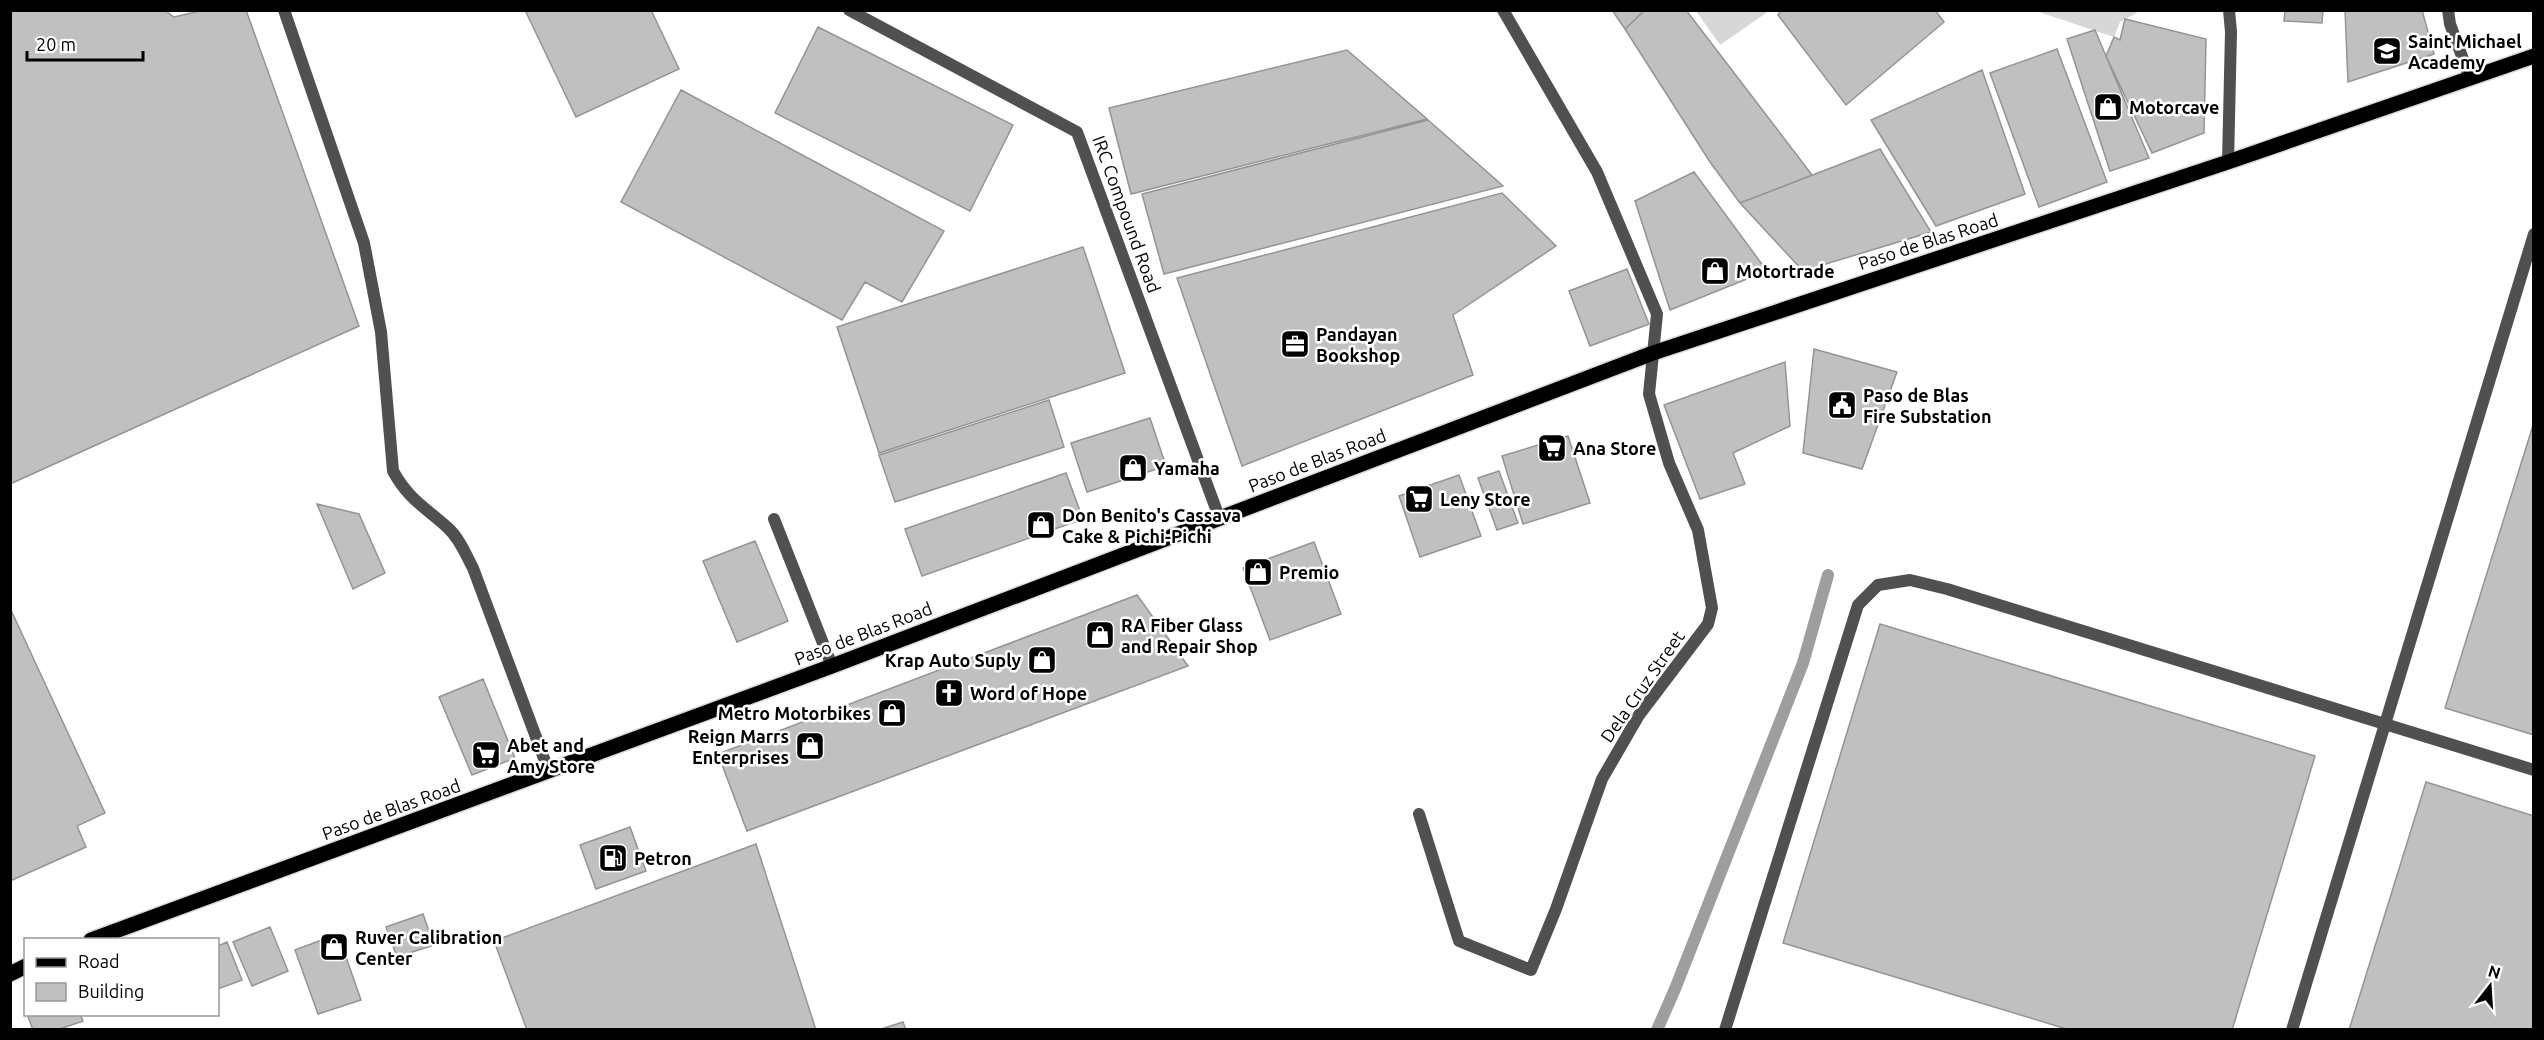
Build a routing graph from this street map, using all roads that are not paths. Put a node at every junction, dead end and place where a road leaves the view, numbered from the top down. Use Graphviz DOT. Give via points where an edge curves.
graph roads {
  1 [pos="284,10"];
  2 [pos="849,10"];
  3 [pos="1503,10"];
  4 [pos="2229,10"];
  5 [pos="2448,10"];
  6 [pos="2534,56"];
  7 [pos="2470,78"];
  8 [pos="2228,162"];
  9 [pos="2534,234"];
  10 [pos="1653,353"];
  11 [pos="1219,517"];
  12 [pos="774,519"];
  13 [pos="832,666"];
  14 [pos="2385,725"];
  15 [pos="2534,770"];
  16 [pos="549,772"];
  17 [pos="1419,814"];
  18 [pos="94,938"];
  19 [pos="24,967"];
  20 [pos="10,974"];
  21 [pos="1725,1029"];
  22 [pos="2292,1029"];
  1 -- 16 [label="street" via="364,243 381,332 393,471 404,491 450,530 463,548"];
  2 -- 11 [label="street, IRC Compound Road" via="1077,132"];
  3 -- 10 [label="street" via="1597,172 1658,314"];
  4 -- 8 [label="street"];
  5 -- 7 [label="street"];
  6 -- 7 [label="main road, Paso de Blas Road"];
  7 -- 8 [label="main road, Paso de Blas Road"];
  8 -- 10 [label="main road, Paso de Blas Road"];
  9 -- 14 [label="street"];
  10 -- 11 [label="main road, Paso de Blas Road"];
  10 -- 17 [label="street, Dela Cruz Street" via="1648,394 1669,463 1698,530 1712,608 1707,624 1639,715 1602,778 1531,970 1458,941"];
  11 -- 13 [label="main road, Paso de Blas Road"];
  12 -- 13 [label="street"];
  13 -- 16 [label="main road, Paso de Blas Road"];
  14 -- 15 [label="street"];
  14 -- 21 [label="street" via="1947,589 1910,580 1878,585 1858,605 1846,639"];
  14 -- 22 [label="street"];
  16 -- 18 [label="main road, Paso de Blas Road"];
  19 -- 20 [label="main road"];
}
